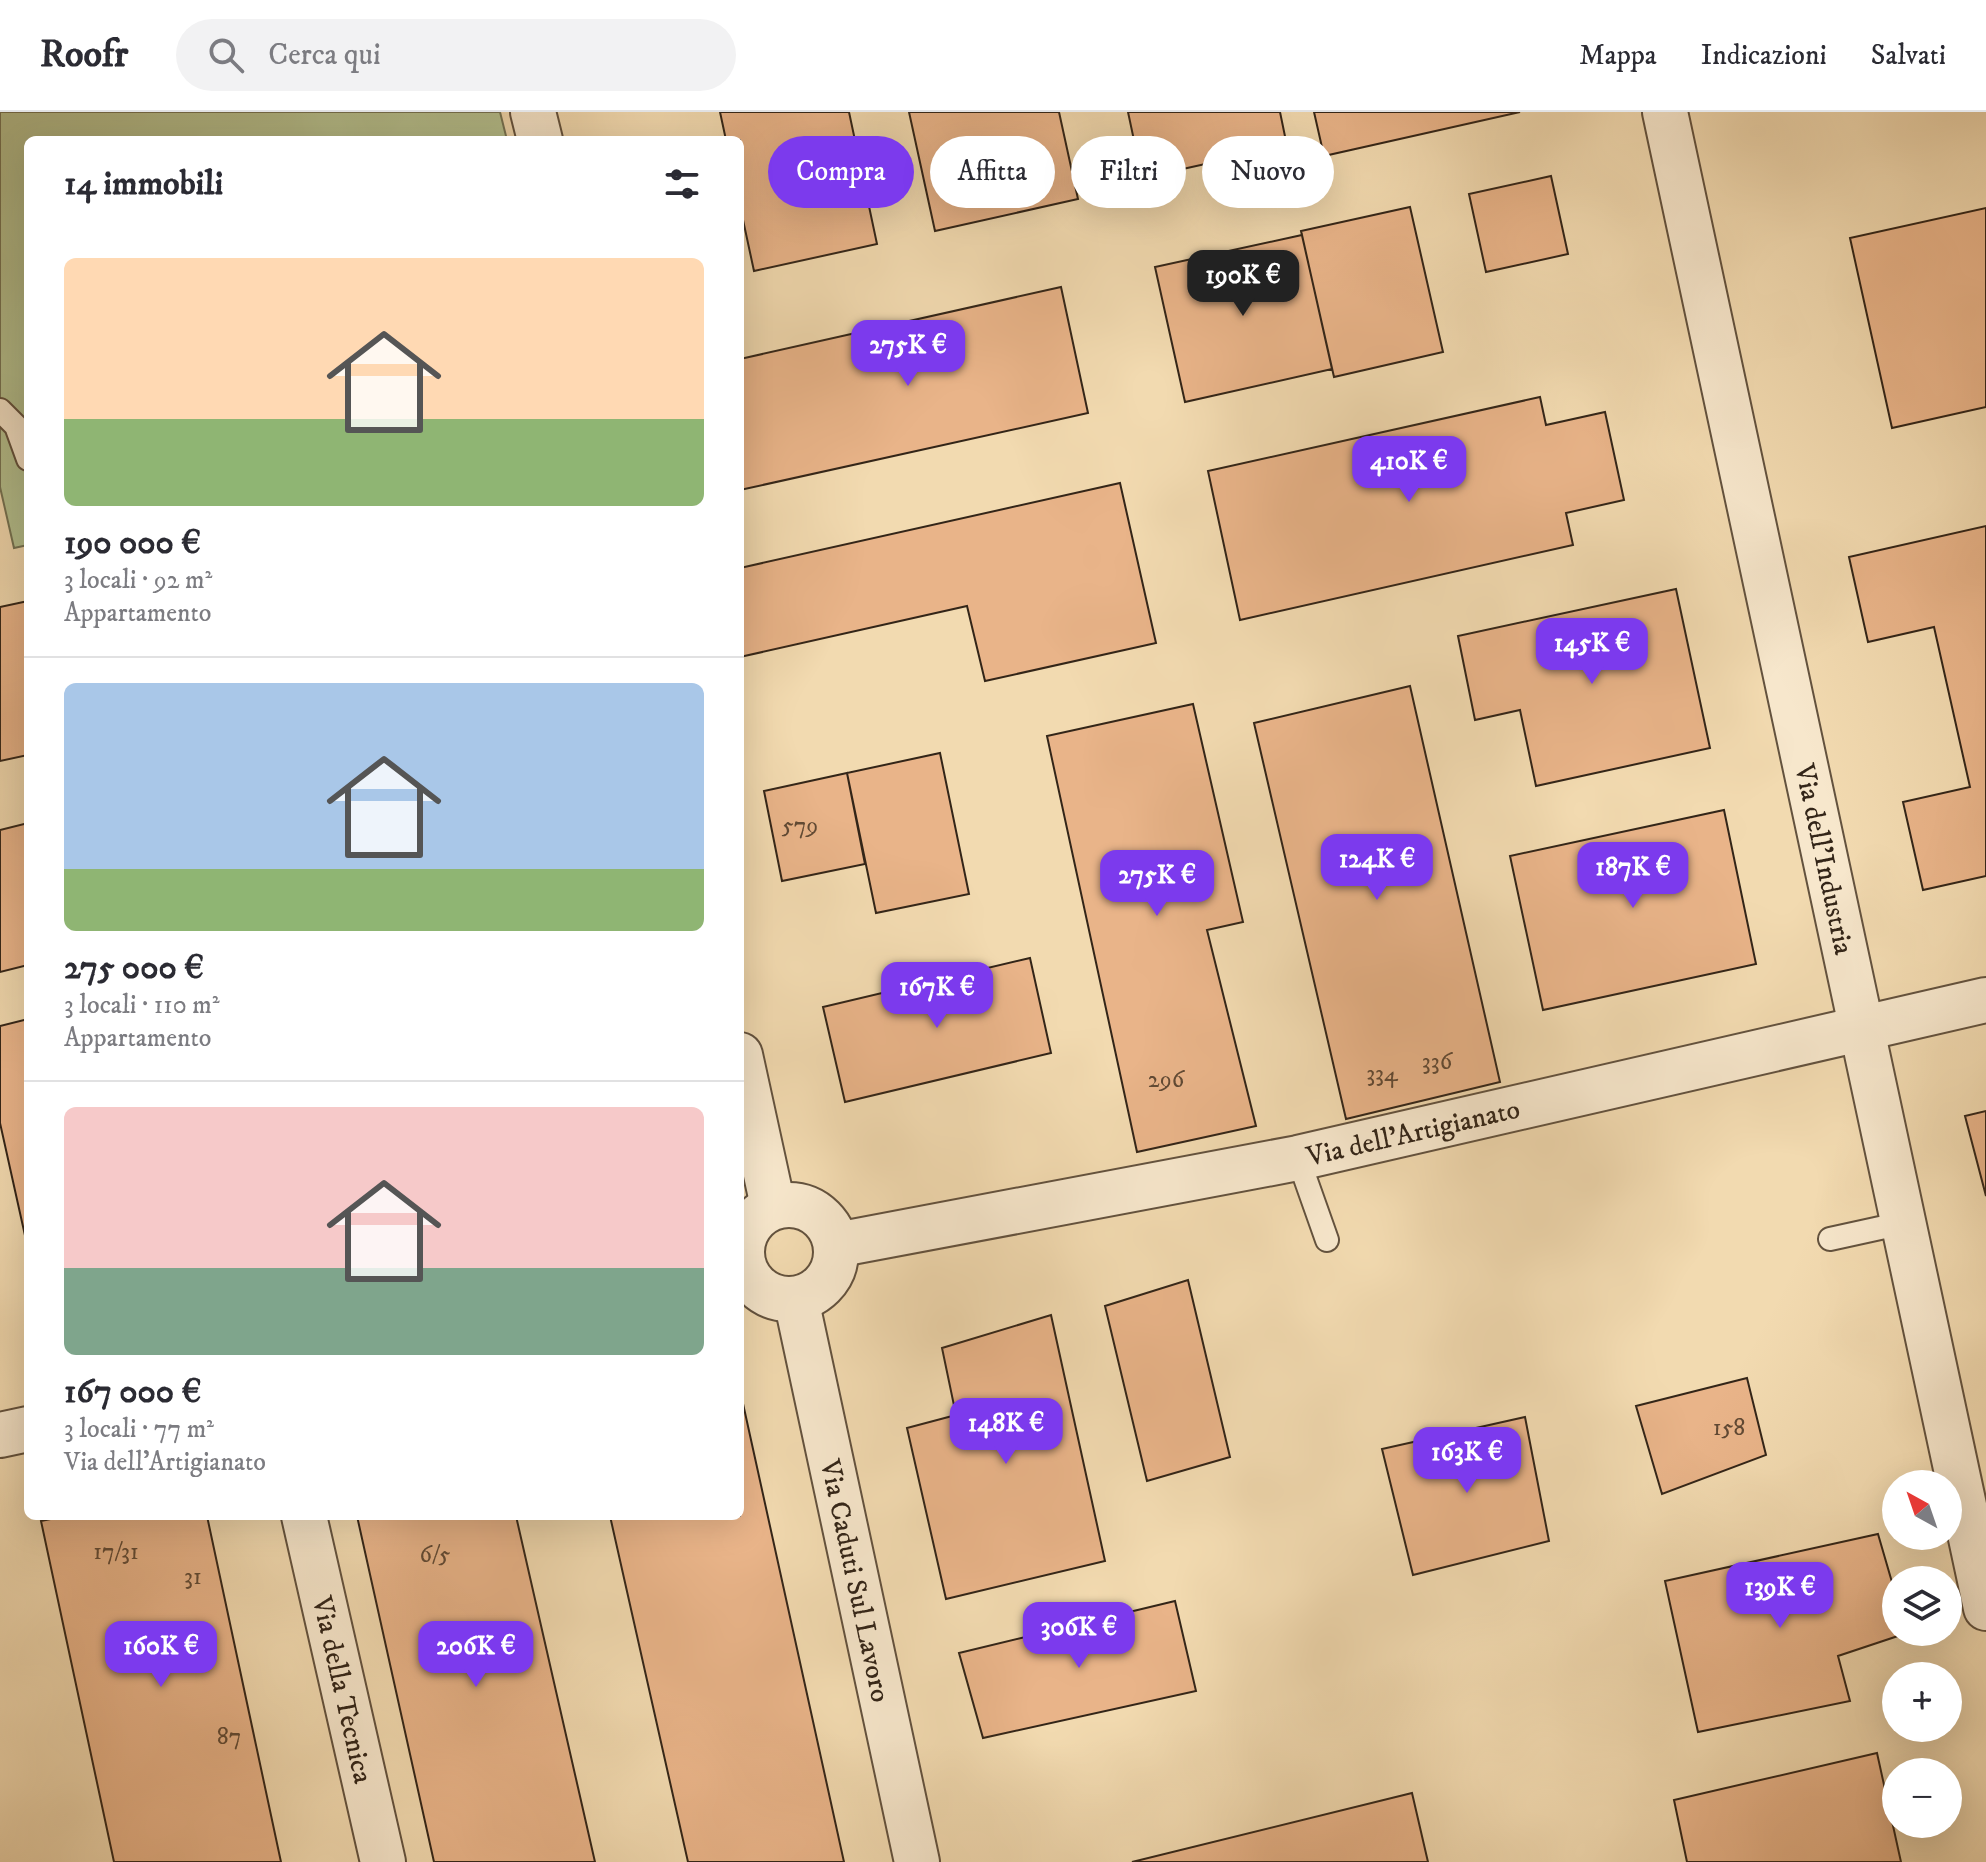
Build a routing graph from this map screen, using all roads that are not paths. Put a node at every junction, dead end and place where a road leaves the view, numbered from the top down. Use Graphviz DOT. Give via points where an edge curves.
graph roads {
  1 [pos="533,112"];
  2 [pos="1665,112"];
  3 [pos="539,136"];
  4 [pos="0,410"];
  5 [pos="24,448"];
  6 [pos="1986,1000"];
  7 [pos="1861,1027"];
  8 [pos="744,1073"];
  9 [pos="1298,1158"];
  10 [pos="773,1206"];
  11 [pos="1903,1223"];
  12 [pos="744,1237"];
  13 [pos="1830,1239"];
  14 [pos="1327,1240"];
  15 [pos="836,1245"];
  16 [pos="744,1271"];
  17 [pos="796,1299"];
  18 [pos="24,1430"];
  19 [pos="0,1435"];
  20 [pos="305,1520"];
  21 [pos="1986,1608"];
  22 [pos="383,1862"];
  23 [pos="917,1862"];
  1 -- 3 [label="street"];
  2 -- 7 [label="street, Via dell’Industria"];
  4 -- 5 [label="lane" via="16,426"];
  6 -- 7 [label="street, Via dell'Artigianato"];
  7 -- 9 [label="street, Via dell'Artigianato"];
  7 -- 11 [label="street, Via dell’Industria"];
  8 -- 10 [label="street"];
  9 -- 14 [label="lane"];
  9 -- 15 [label="street, Via dell'Artigianato"];
  10 -- 12 [label="street" via="750,1224"];
  10 -- 15 [label="street" via="814,1211 825,1220"];
  11 -- 13 [label="lane"];
  11 -- 21 [label="street, Via dell’Industria"];
  15 -- 17 [label="street" via="836,1260 823,1286"];
  16 -- 17 [label="street" via="769,1296"];
  17 -- 23 [label="street, Via Caduti Sul Lavoro"];
  18 -- 19 [label="street"];
  20 -- 22 [label="street, Via della Tecnica"];
}
